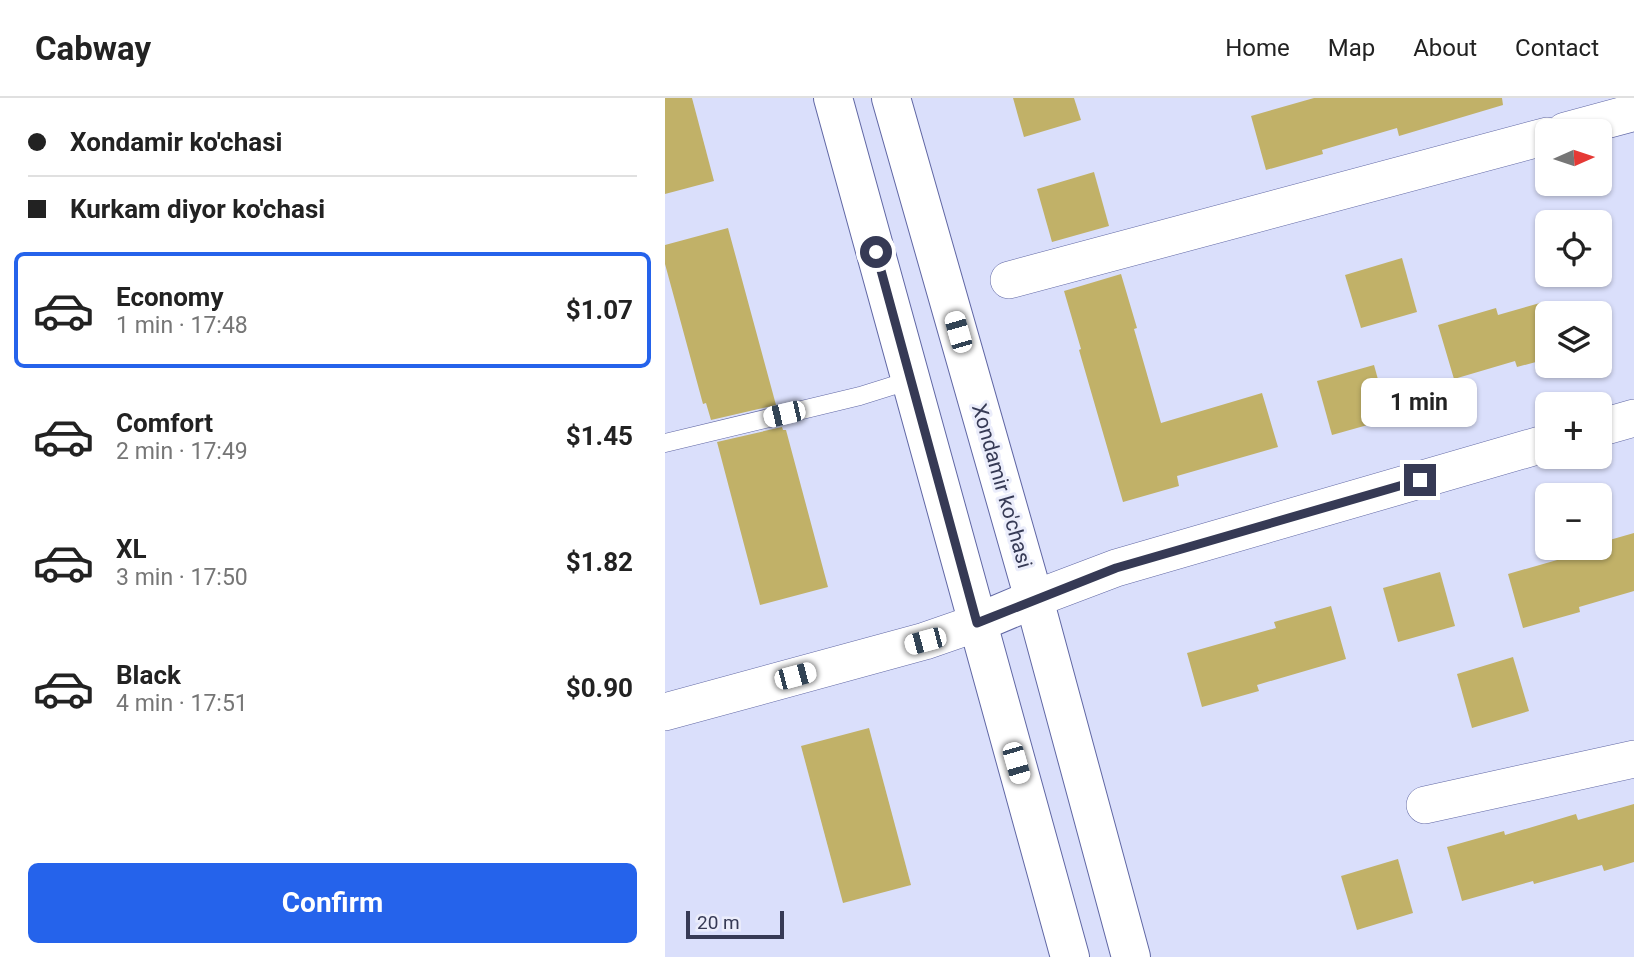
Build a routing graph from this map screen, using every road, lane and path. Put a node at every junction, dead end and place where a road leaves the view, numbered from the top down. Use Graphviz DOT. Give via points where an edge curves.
graph roads {
  1 [pos="833,98"];
  2 [pos="891,98"];
  3 [pos="1632,113"];
  4 [pos="1610,119"];
  5 [pos="1535,139"];
  6 [pos="1009,280"];
  7 [pos="911,380"];
  8 [pos="1634,418"];
  9 [pos="1612,424"];
  10 [pos="665,443"];
  11 [pos="1535,446"];
  12 [pos="1034,599"];
  13 [pos="977,623"];
  14 [pos="665,712"];
  15 [pos="1634,759"];
  16 [pos="1425,805"];
  17 [pos="1070,957"];
  18 [pos="1131,957"];
  1 -- 7 [label="main road"];
  2 -- 12 [label="main road, Xondamir ko'chasi"];
  3 -- 4 [label="street"];
  5 -- 6 [label="street"];
  7 -- 10 [label="lane" via="859,397"];
  7 -- 13 [label="main road"];
  8 -- 9 [label="street"];
  11 -- 12 [label="street" via="1116,568"];
  12 -- 13 [label="main road"];
  12 -- 18 [label="main road, Xondamir ko'chasi"];
  13 -- 14 [label="street"];
  13 -- 17 [label="main road"];
  15 -- 16 [label="street"];
}
